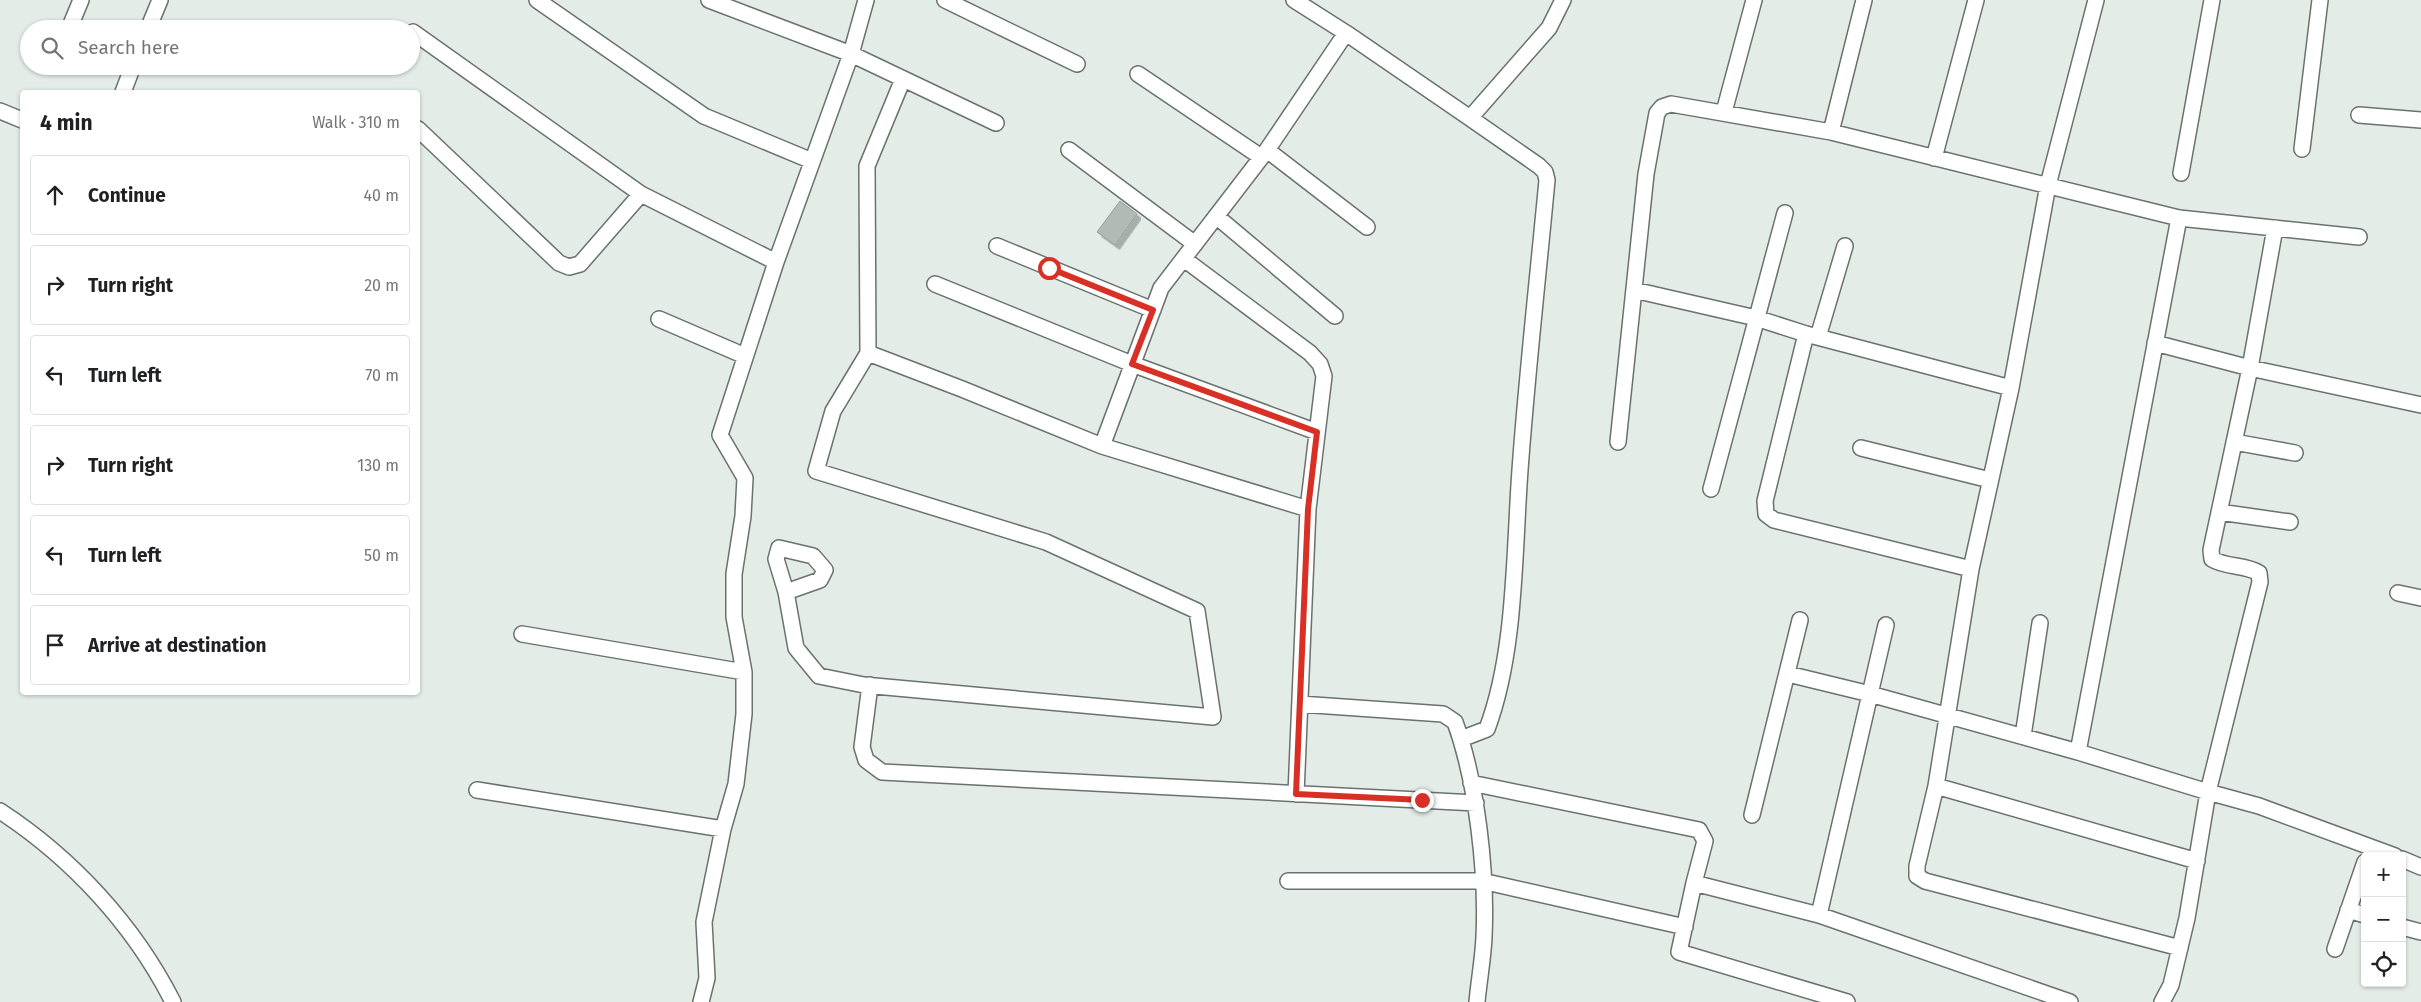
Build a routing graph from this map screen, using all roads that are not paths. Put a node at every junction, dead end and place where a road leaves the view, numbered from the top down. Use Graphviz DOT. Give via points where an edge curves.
graph roads {
  1 [pos="81,0"];
  2 [pos="160,0"];
  3 [pos="537,0"];
  4 [pos="709,0"];
  5 [pos="866,0"];
  6 [pos="945,0"];
  7 [pos="1294,0"];
  8 [pos="1754,0"];
  9 [pos="1864,0"];
  10 [pos="1976,0"];
  11 [pos="2096,0"];
  12 [pos="2212,0"];
  13 [pos="2320,0"];
  14 [pos="1558,2"];
  15 [pos="73,20"];
  16 [pos="152,20"];
  17 [pos="1346,34"];
  18 [pos="420,37"];
  19 [pos="851,54"];
  20 [pos="1077,64"];
  21 [pos="1138,74"];
  22 [pos="130,75"];
  23 [pos="903,79"];
  24 [pos="124,90"];
  25 [pos="0,111"];
  26 [pos="1724,112"];
  27 [pos="2359,115"];
  28 [pos="1470,118"];
  29 [pos="20,119"];
  30 [pos="2421,120"];
  31 [pos="996,123"];
  32 [pos="420,131"];
  33 [pos="1831,132"];
  34 [pos="2302,149"];
  35 [pos="1069,150"];
  36 [pos="1264,153"];
  37 [pos="1934,158"];
  38 [pos="812,161"];
  39 [pos="2182,173"];
  40 [pos="2048,185"];
  41 [pos="641,194"];
  42 [pos="1785,212"];
  43 [pos="1216,216"];
  44 [pos="2179,218"];
  45 [pos="1367,227"];
  46 [pos="2276,228"];
  47 [pos="2359,237"];
  48 [pos="1195,244"];
  49 [pos="997,246"];
  50 [pos="1845,246"];
  51 [pos="1184,258"];
  52 [pos="776,262"];
  53 [pos="935,284"];
  54 [pos="1634,290"];
  55 [pos="1153,310"];
  56 [pos="1335,316"];
  57 [pos="1756,318"];
  58 [pos="659,319"];
  59 [pos="1812,335"];
  60 [pos="2155,343"];
  61 [pos="868,353"];
  62 [pos="745,356"];
  63 [pos="1132,364"];
  64 [pos="2250,368"];
  65 [pos="2011,388"];
  66 [pos="2421,405"];
  67 [pos="1317,432"];
  68 [pos="1618,442"];
  69 [pos="2234,442"];
  70 [pos="1102,446"];
  71 [pos="1861,448"];
  72 [pos="2296,453"];
  73 [pos="1990,480"];
  74 [pos="1711,489"];
  75 [pos="1308,509"];
  76 [pos="2219,512"];
  77 [pos="2290,522"];
  78 [pos="1970,569"];
  79 [pos="786,592"];
  80 [pos="2398,593"];
  81 [pos="2421,598"];
  82 [pos="1800,620"];
  83 [pos="2040,622"];
  84 [pos="1886,625"];
  85 [pos="522,634"];
  86 [pos="744,672"];
  87 [pos="1788,674"];
  88 [pos="870,685"];
  89 [pos="1870,694"];
  90 [pos="1300,704"];
  91 [pos="1948,714"];
  92 [pos="2023,736"];
  93 [pos="1461,739"];
  94 [pos="2078,752"];
  95 [pos="1471,783"];
  96 [pos="1936,786"];
  97 [pos="477,790"];
  98 [pos="2208,792"];
  99 [pos="1296,794"];
  100 [pos="1476,803"];
  101 [pos="0,811"];
  102 [pos="1752,815"];
  103 [pos="724,829"];
  104 [pos="2369,851"];
  105 [pos="2406,861"];
  106 [pos="2197,862"];
  107 [pos="2421,867"];
  108 [pos="2361,873"];
  109 [pos="1288,881"];
  110 [pos="1482,881"];
  111 [pos="1694,883"];
  112 [pos="2348,910"];
  113 [pos="2361,914"];
  114 [pos="1819,915"];
  115 [pos="1685,927"];
  116 [pos="2406,927"];
  117 [pos="2421,932"];
  118 [pos="2180,948"];
  119 [pos="2336,949"];
  120 [pos="173,1002"];
  121 [pos="701,1002"];
  122 [pos="1477,1002"];
  123 [pos="1847,1002"];
  124 [pos="2070,1002"];
  125 [pos="2162,1002"];
  1 -- 15 [label="street"];
  2 -- 16 [label="street"];
  3 -- 38 [label="street" via="704,116"];
  4 -- 19 [label="street"];
  5 -- 19 [label="street"];
  6 -- 20 [label="street"];
  7 -- 17 [label="street"];
  8 -- 26 [label="street"];
  9 -- 33 [label="street"];
  10 -- 37 [label="street"];
  11 -- 40 [label="street"];
  12 -- 39 [label="street"];
  13 -- 34 [label="street"];
  14 -- 28 [label="street" via="1549,28"];
  17 -- 28 [label="street"];
  17 -- 36 [label="street"];
  18 -- 41 [label="street"];
  19 -- 23 [label="street"];
  19 -- 38 [label="street"];
  21 -- 36 [label="street"];
  22 -- 24 [label="street"];
  23 -- 31 [label="street"];
  23 -- 61 [label="street" via="867,166"];
  25 -- 29 [label="street"];
  26 -- 33 [label="street"];
  26 -- 54 [label="street" via="1671,104 1657,113 1646,174"];
  27 -- 30 [label="street"];
  28 -- 93 [label="street" via="1539,166 1547,180 1509,624 1495,706 1487,729"];
  32 -- 41 [label="street" via="560,263 570,267 580,264"];
  33 -- 37 [label="street"];
  35 -- 48 [label="street"];
  36 -- 43 [label="street"];
  36 -- 45 [label="street"];
  37 -- 40 [label="street"];
  38 -- 52 [label="street"];
  40 -- 44 [label="street"];
  40 -- 65 [label="street"];
  41 -- 52 [label="street"];
  42 -- 57 [label="street"];
  43 -- 48 [label="street"];
  43 -- 56 [label="street"];
  44 -- 46 [label="street"];
  44 -- 60 [label="street"];
  46 -- 47 [label="street"];
  46 -- 64 [label="street"];
  48 -- 51 [label="street"];
  49 -- 55 [label="street"];
  50 -- 59 [label="street"];
  51 -- 55 [label="street" via="1161,288"];
  51 -- 67 [label="street" via="1310,353 1320,364 1324,376"];
  52 -- 62 [label="street"];
  53 -- 63 [label="street"];
  54 -- 57 [label="street"];
  54 -- 68 [label="street"];
  55 -- 63 [label="street"];
  57 -- 59 [label="street"];
  57 -- 74 [label="street"];
  58 -- 62 [label="street"];
  59 -- 65 [label="street"];
  59 -- 78 [label="street" via="1765,501 1766,514 1774,520"];
  60 -- 64 [label="street"];
  60 -- 94 [label="street"];
  61 -- 70 [label="street"];
  61 -- 88 [label="street" via="833,411 816,471 1046,542 1198,611 1213,717"];
  62 -- 86 [label="street" via="720,435 745,478 734,574 734,617"];
  63 -- 67 [label="street"];
  63 -- 70 [label="street"];
  64 -- 66 [label="street"];
  64 -- 69 [label="street"];
  65 -- 73 [label="street"];
  67 -- 75 [label="street"];
  69 -- 72 [label="street"];
  69 -- 76 [label="street"];
  70 -- 75 [label="street"];
  71 -- 73 [label="street"];
  73 -- 78 [label="street"];
  75 -- 90 [label="street"];
  76 -- 77 [label="street"];
  76 -- 98 [label="street" via="2212,559 2221,565 2251,568 2259,573 2260,582"];
  78 -- 91 [label="street"];
  79 -- 88 [label="street" via="796,648 819,676"];
  80 -- 81 [label="street"];
  82 -- 87 [label="street"];
  83 -- 92 [label="street"];
  84 -- 89 [label="street"];
  85 -- 86 [label="street"];
  86 -- 103 [label="street" via="744,714 736,784"];
  87 -- 89 [label="street"];
  87 -- 102 [label="street"];
  88 -- 99 [label="street" via="862,747 866,760 882,772"];
  89 -- 91 [label="street"];
  89 -- 114 [label="street"];
  90 -- 93 [label="street" via="1443,714 1455,722"];
  90 -- 99 [label="street"];
  91 -- 92 [label="street"];
  91 -- 96 [label="street"];
  92 -- 94 [label="street"];
  93 -- 95 [label="street"];
  94 -- 98 [label="street"];
  95 -- 100 [label="street"];
  95 -- 111 [label="street" via="1699,830 1705,841"];
  96 -- 106 [label="street"];
  96 -- 118 [label="street" via="1917,876 1925,881"];
  97 -- 103 [label="street"];
  98 -- 104 [label="street" via="2259,806"];
  98 -- 106 [label="street"];
  99 -- 100 [label="street"];
  100 -- 110 [label="street"];
  101 -- 120 [label="street" via="34,834 108,904 161,978"];
  103 -- 121 [label="street" via="704,922 707,978"];
  105 -- 107 [label="street"];
  106 -- 118 [label="street"];
  108 -- 112 [label="street"];
  109 -- 110 [label="street"];
  110 -- 115 [label="street"];
  110 -- 122 [label="street" via="1484,936"];
  111 -- 114 [label="street"];
  111 -- 115 [label="street"];
  112 -- 113 [label="street"];
  112 -- 119 [label="street"];
  114 -- 124 [label="street"];
  115 -- 123 [label="street" via="1679,952"];
  116 -- 117 [label="street"];
  118 -- 125 [label="street" via="2171,985"];
}
